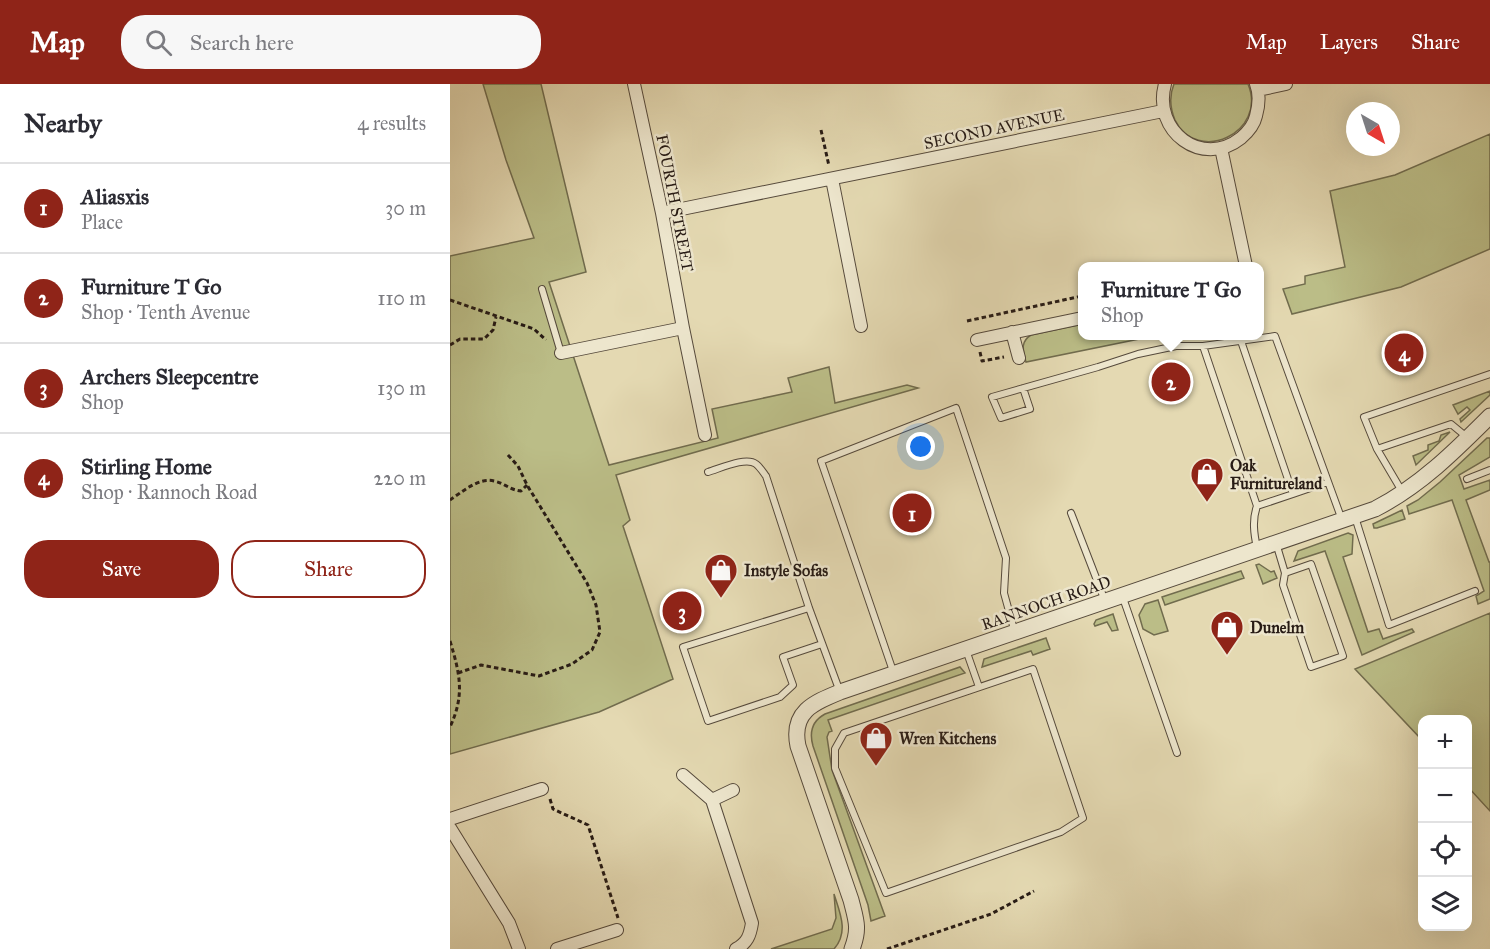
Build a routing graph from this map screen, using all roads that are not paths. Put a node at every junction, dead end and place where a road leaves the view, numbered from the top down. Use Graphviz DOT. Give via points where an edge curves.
graph roads {
  1 [pos="634,84"];
  2 [pos="1165,84"];
  3 [pos="1287,84"];
  4 [pos="1257,87"];
  5 [pos="1163,111"];
  6 [pos="1221,148"];
  7 [pos="831,179"];
  8 [pos="662,213"];
  9 [pos="1245,262"];
  10 [pos="542,289"];
  11 [pos="1078,319"];
  12 [pos="861,326"];
  13 [pos="682,328"];
  14 [pos="1012,332"];
  15 [pos="1264,338"];
  16 [pos="977,340"];
  17 [pos="1248,340"];
  18 [pos="1241,341"];
  19 [pos="1203,346"];
  20 [pos="561,353"];
  21 [pos="1019,358"];
  22 [pos="1490,374"];
  23 [pos="1023,388"];
  24 [pos="1490,416"];
  25 [pos="705,435"];
  26 [pos="1468,438"];
  27 [pos="1377,449"];
  28 [pos="1490,470"];
  29 [pos="708,472"];
  30 [pos="1467,479"];
  31 [pos="1328,482"];
  32 [pos="1404,493"];
  33 [pos="1293,494"];
  34 [pos="1257,506"];
  35 [pos="1071,513"];
  36 [pos="1349,519"];
  37 [pos="1276,543"];
  38 [pos="1257,550"];
  39 [pos="1285,573"];
  40 [pos="1475,591"];
  41 [pos="1122,595"];
  42 [pos="1105,601"];
  43 [pos="809,608"];
  44 [pos="1015,633"];
  45 [pos="822,644"];
  46 [pos="966,650"];
  47 [pos="894,675"];
  48 [pos="979,687"];
  49 [pos="840,693"];
  50 [pos="1178,753"];
  51 [pos="682,775"];
  52 [pos="542,789"];
  53 [pos="733,790"];
  54 [pos="712,800"];
  55 [pos="450,819"];
  56 [pos="450,828"];
  57 [pos="617,930"];
  58 [pos="519,949"];
  59 [pos="557,949"];
  60 [pos="736,949"];
  61 [pos="852,949"];
  1 -- 8 [label="street, FOURTH STREET"];
  2 -- 5 [label="street"];
  3 -- 4 [label="street"];
  4 -- 6 [label="street" via="1259,105 1255,120 1247,133"];
  5 -- 6 [label="street" via="1178,137 1206,149"];
  5 -- 7 [label="street, SECOND AVENUE"];
  6 -- 9 [label="street"];
  7 -- 8 [label="street, SECOND AVENUE"];
  7 -- 12 [label="street"];
  8 -- 13 [label="street, FOURTH STREET"];
  10 -- 20 [label="lane"];
  11 -- 14 [label="street"];
  13 -- 20 [label="street"];
  13 -- 25 [label="street, FOURTH STREET"];
  14 -- 16 [label="street"];
  14 -- 21 [label="street"];
  15 -- 31 [label="lane" via="1275,336"];
  17 -- 18 [label="lane"];
  18 -- 19 [label="lane"];
  18 -- 33 [label="lane"];
  19 -- 23 [label="lane" via="1176,346 1138,354"];
  19 -- 34 [label="lane"];
  22 -- 27 [label="lane" via="1364,417"];
  23 -- 23 [label="lane" via="1030,410 1001,418 992,397"];
  24 -- 26 [label="street, RANNOCH ROAD"];
  26 -- 27 [label="lane" via="1451,424"];
  26 -- 32 [label="street, RANNOCH ROAD"];
  27 -- 32 [label="lane"];
  28 -- 30 [label="lane"];
  29 -- 43 [label="lane" via="751,461 766,476"];
  31 -- 33 [label="lane"];
  31 -- 36 [label="lane"];
  32 -- 36 [label="street, RANNOCH ROAD"];
  33 -- 34 [label="lane"];
  34 -- 38 [label="lane" via="1253,525"];
  35 -- 42 [label="lane"];
  36 -- 37 [label="street, RANNOCH ROAD"];
  36 -- 40 [label="lane" via="1389,625"];
  37 -- 38 [label="street, RANNOCH ROAD"];
  37 -- 39 [label="lane"];
  38 -- 41 [label="street, RANNOCH ROAD"];
  39 -- 39 [label="lane" via="1311,564 1343,656 1311,667 1282,585"];
  41 -- 42 [label="street, RANNOCH ROAD"];
  41 -- 50 [label="lane"];
  42 -- 44 [label="street, RANNOCH ROAD"];
  43 -- 45 [label="lane"];
  43 -- 45 [label="lane" via="683,647 708,721 780,697 793,685 783,657"];
  44 -- 46 [label="street, RANNOCH ROAD"];
  44 -- 47 [label="lane" via="1004,593 1006,558 956,408 821,461"];
  45 -- 49 [label="lane"];
  46 -- 47 [label="street, RANNOCH ROAD"];
  46 -- 48 [label="lane"];
  47 -- 49 [label="street, RANNOCH ROAD"];
  48 -- 48 [label="lane" via="1033,669 1083,818 1061,832 886,893 835,768 835,748 844,733"];
  49 -- 61 [label="street, RANNOCH ROAD" via="811,705 800,719 796,735 858,926"];
  51 -- 54 [label="street"];
  52 -- 55 [label="street"];
  53 -- 54 [label="street"];
  54 -- 60 [label="street" via="752,923 748,940"];
  56 -- 58 [label="street" via="509,923"];
  57 -- 59 [label="street"];
}
